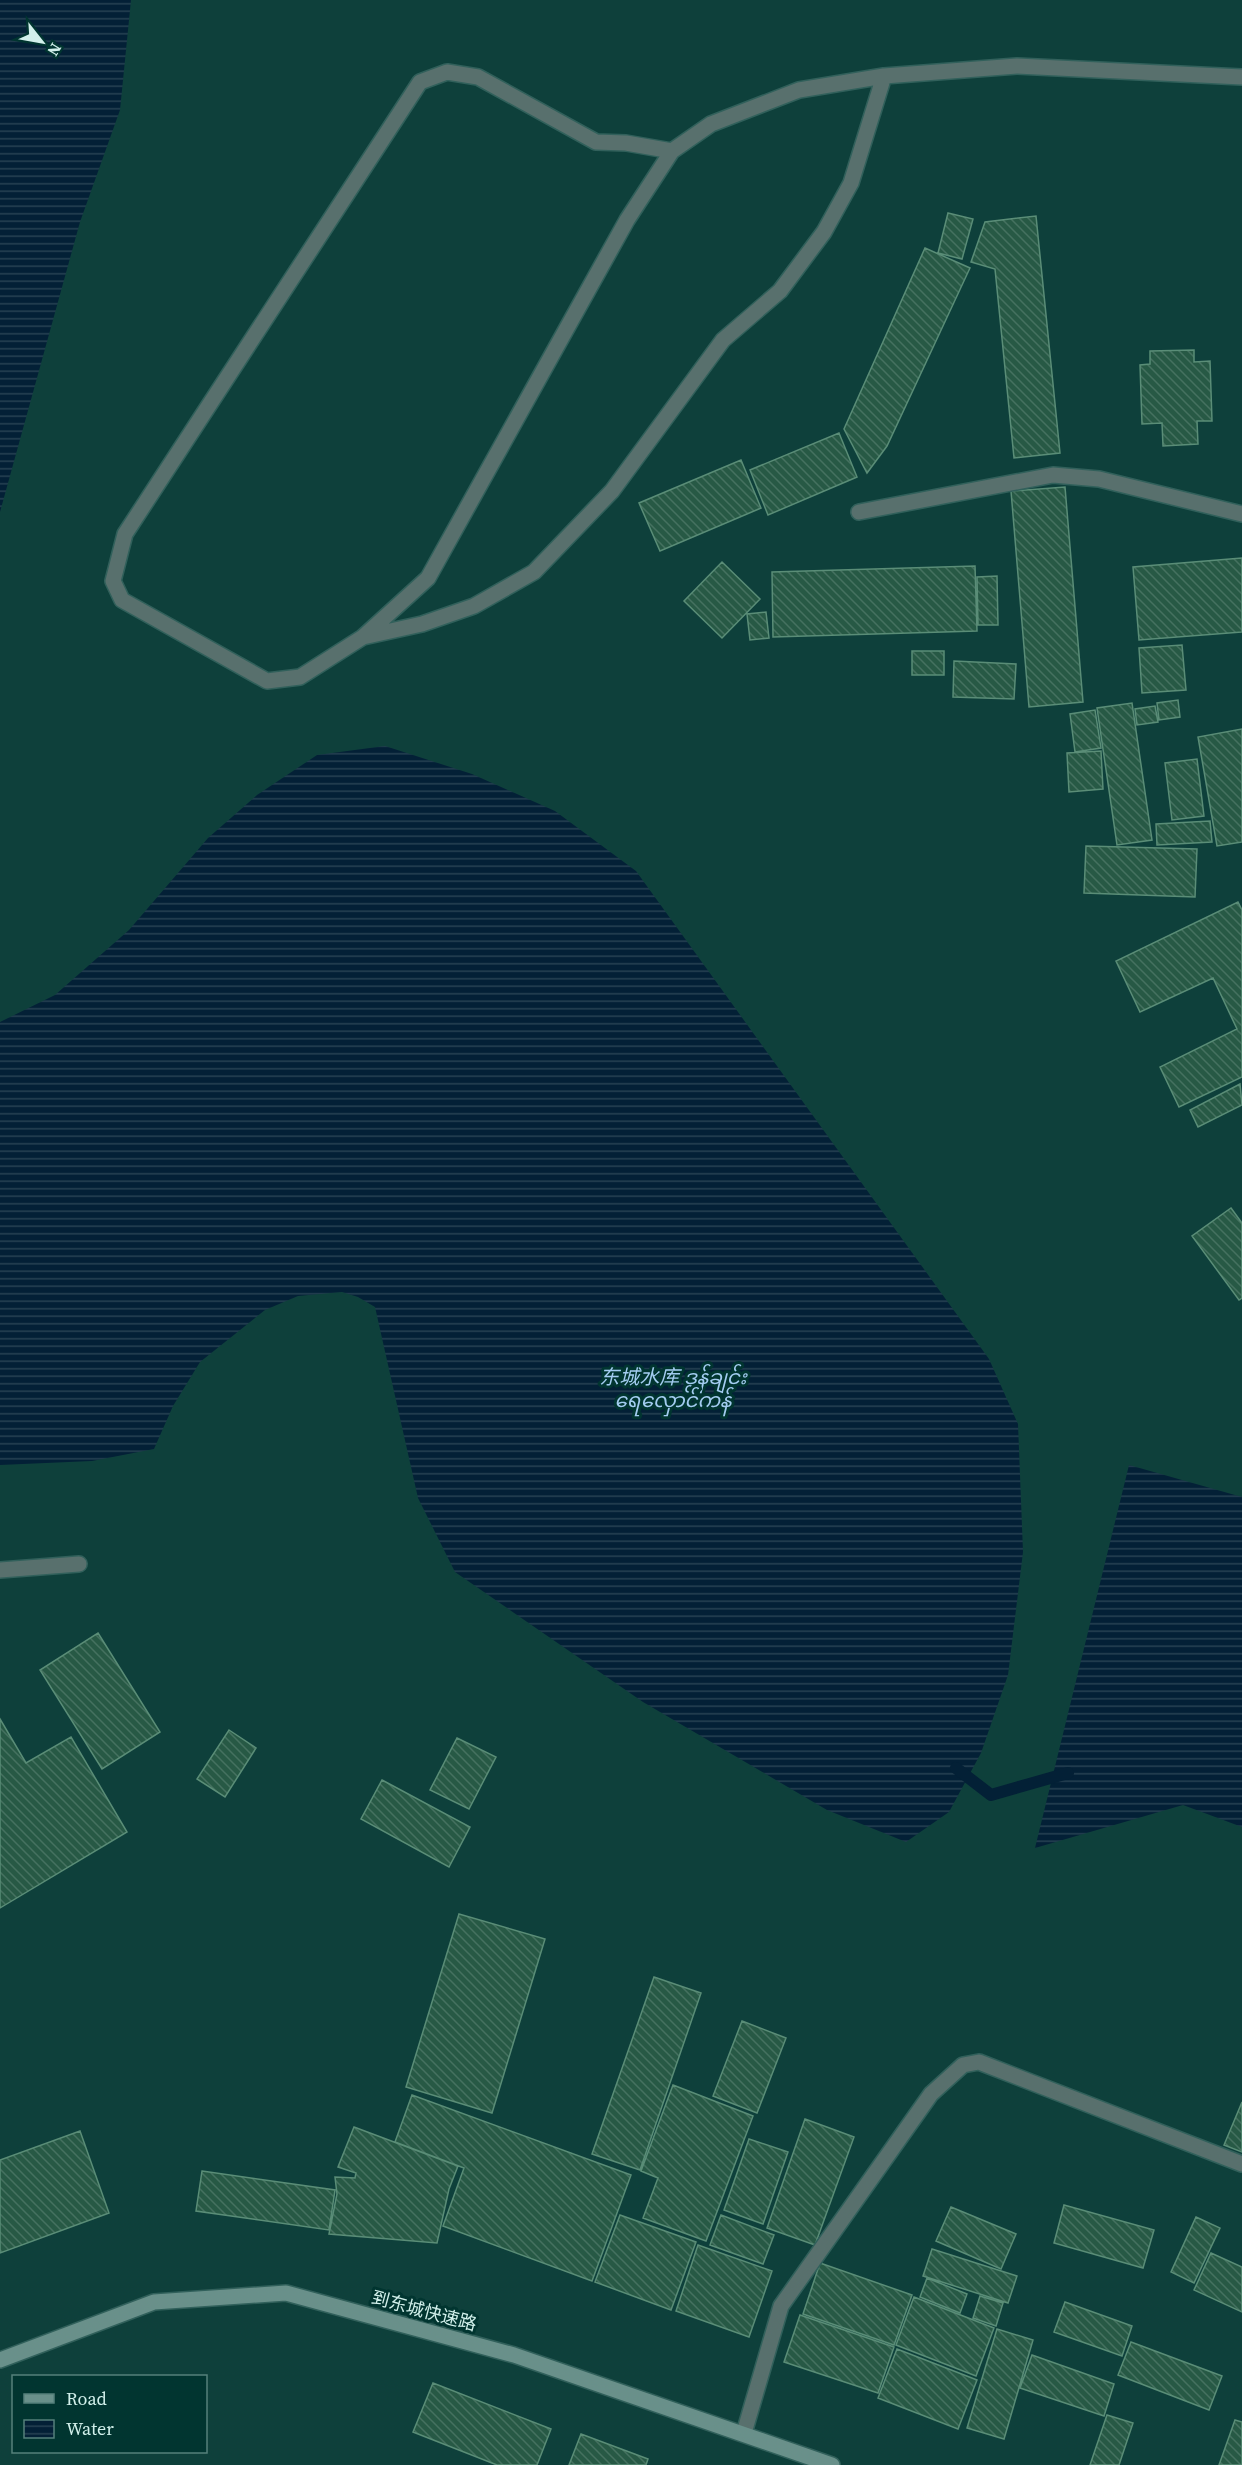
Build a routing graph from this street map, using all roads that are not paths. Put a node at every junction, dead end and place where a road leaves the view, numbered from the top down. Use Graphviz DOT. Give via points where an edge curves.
graph roads {
  1 [pos="884,75"];
  2 [pos="1242,77"];
  3 [pos="672,151"];
  4 [pos="859,512"];
  5 [pos="1242,514"];
  6 [pos="363,637"];
  7 [pos="79,1564"];
  8 [pos="0,1570"];
  9 [pos="1242,2164"];
  10 [pos="0,2360"];
  11 [pos="744,2433"];
  12 [pos="832,2465"];
  1 -- 2 [label="street" via="1017,66"];
  1 -- 3 [label="street" via="799,90 711,124"];
  1 -- 6 [label="street" via="851,183 824,232 780,291 716,349 612,490 534,572 474,606 422,624"];
  3 -- 6 [label="street" via="627,220 428,578"];
  3 -- 6 [label="street" via="596,142 478,77 447,72 420,82 125,534 113,581 122,600 267,681 300,677"];
  4 -- 5 [label="street" via="1053,475 1099,479"];
  7 -- 8 [label="street"];
  9 -- 11 [label="street" via="979,2062 963,2065 931,2094 781,2306"];
  10 -- 11 [label="main road, 到东城快速路" via="154,2302 286,2293 514,2355"];
  11 -- 12 [label="main road, 到东城快速路"];
}
